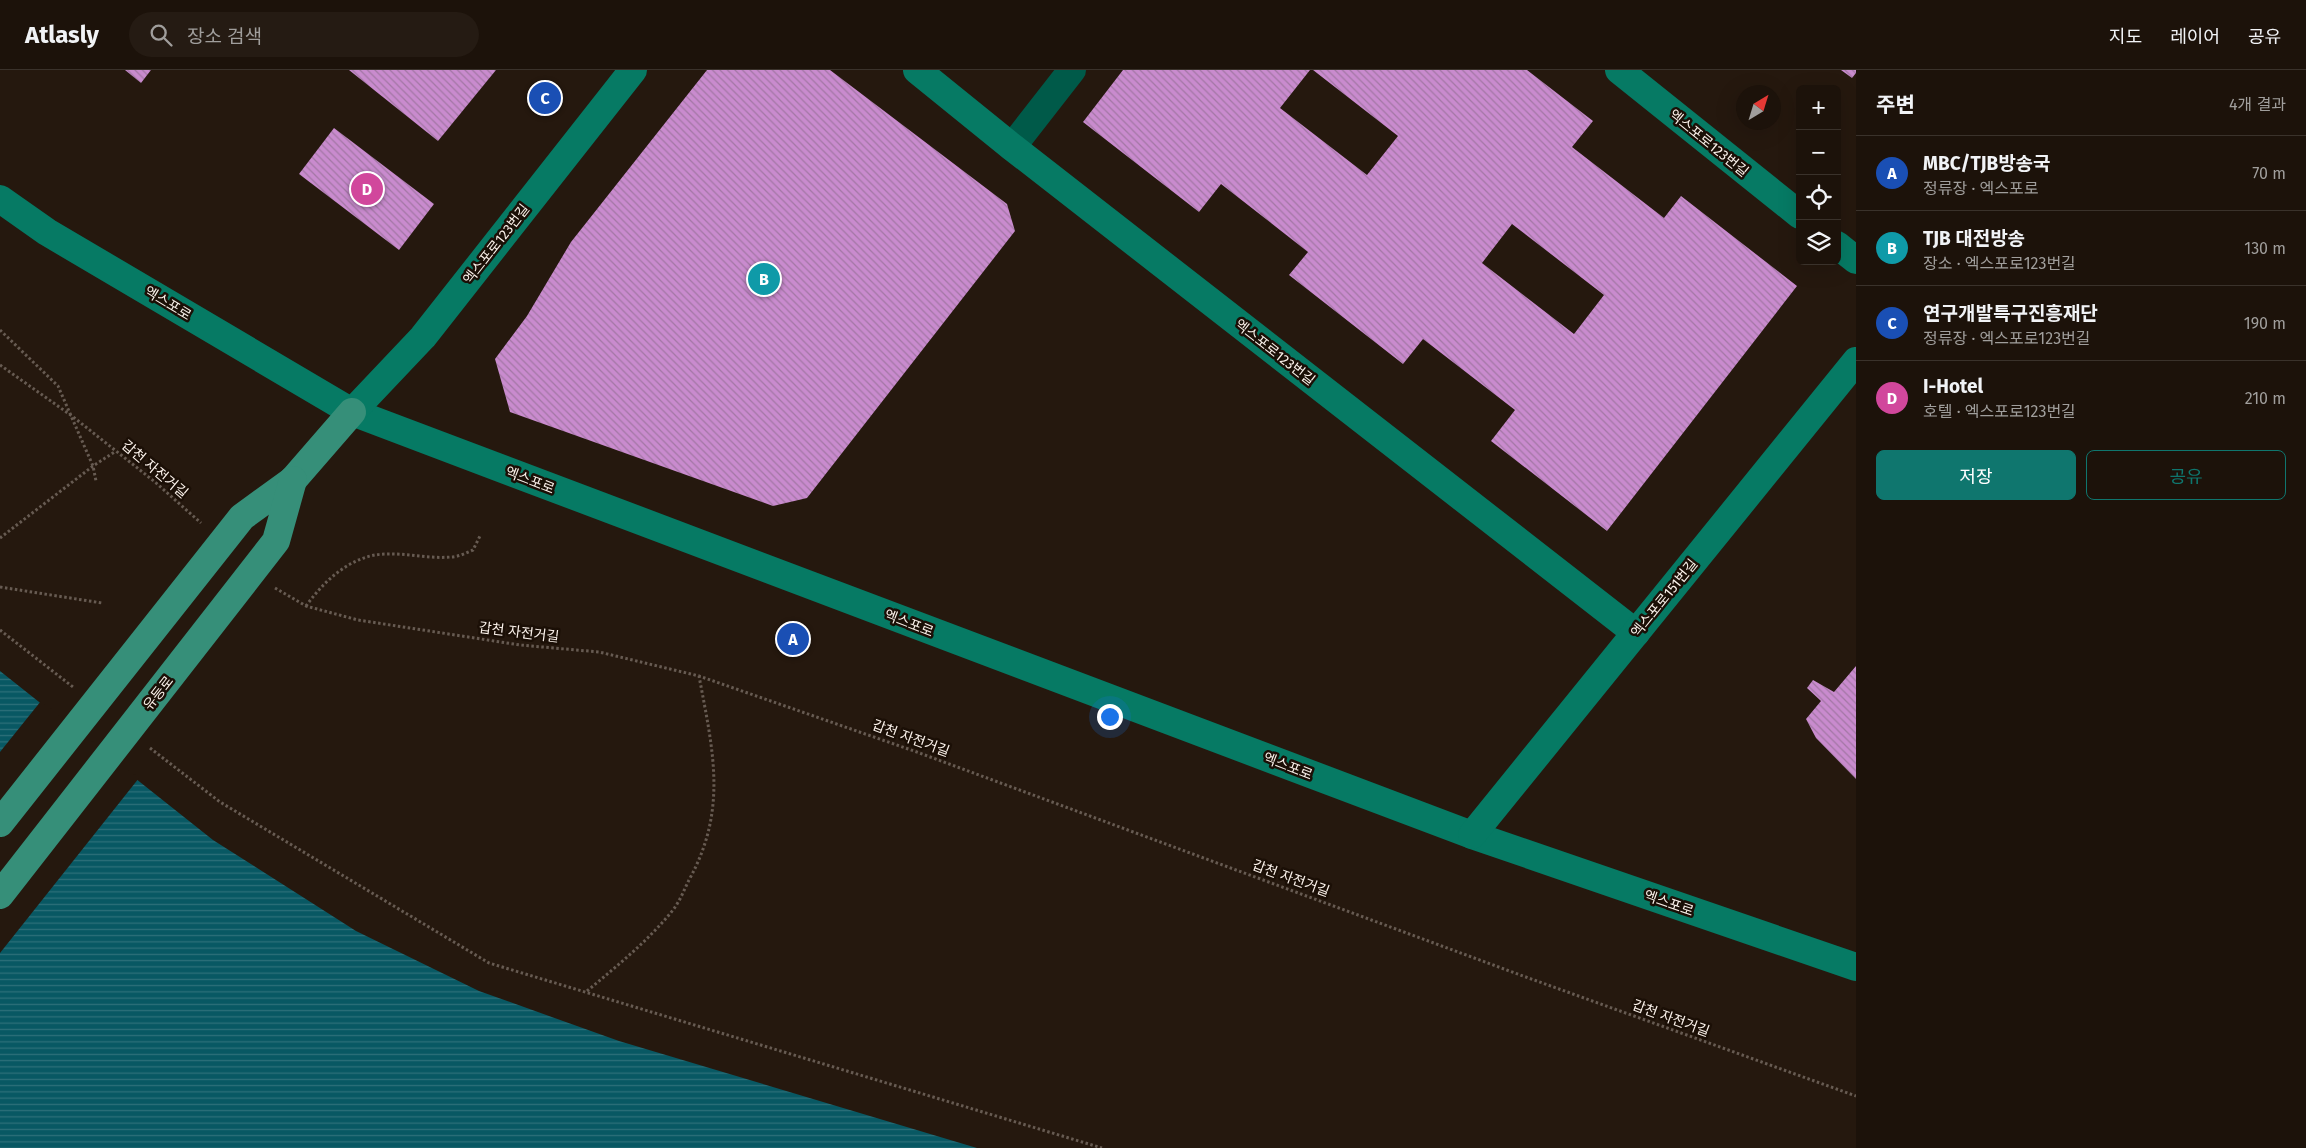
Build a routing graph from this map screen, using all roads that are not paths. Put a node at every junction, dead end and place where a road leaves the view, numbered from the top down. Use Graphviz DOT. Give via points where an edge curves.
graph roads {
  1 [pos="633,70"];
  2 [pos="917,70"];
  3 [pos="1072,70"];
  4 [pos="1619,70"];
  5 [pos="1012,147"];
  6 [pos="0,199"];
  7 [pos="1796,212"];
  8 [pos="1841,248"];
  9 [pos="1856,260"];
  10 [pos="1856,361"];
  11 [pos="352,412"];
  12 [pos="293,480"];
  13 [pos="1636,633"];
  14 [pos="0,823"];
  15 [pos="1472,835"];
  16 [pos="0,895"];
  17 [pos="1856,967"];
  1 -- 11 [label="street, 엑스포로123번길" via="423,337"];
  2 -- 5 [label="street, 엑스포로123번길"];
  3 -- 5 [label="street"];
  4 -- 7 [label="street, 엑스포로123번길"];
  5 -- 13 [label="street, 엑스포로123번길"];
  6 -- 11 [label="street, 엑스포로" via="47,232"];
  8 -- 9 [label="street"];
  10 -- 13 [label="street, 엑스포로151번길"];
  11 -- 12 [label="main road, 유등로"];
  11 -- 15 [label="street, 엑스포로"];
  12 -- 14 [label="main road, 유등로, bridge" via="242,517"];
  12 -- 16 [label="main road, 유등로, bridge" via="276,541"];
  13 -- 15 [label="street, 엑스포로151번길"];
  15 -- 17 [label="street, 엑스포로"];
}
